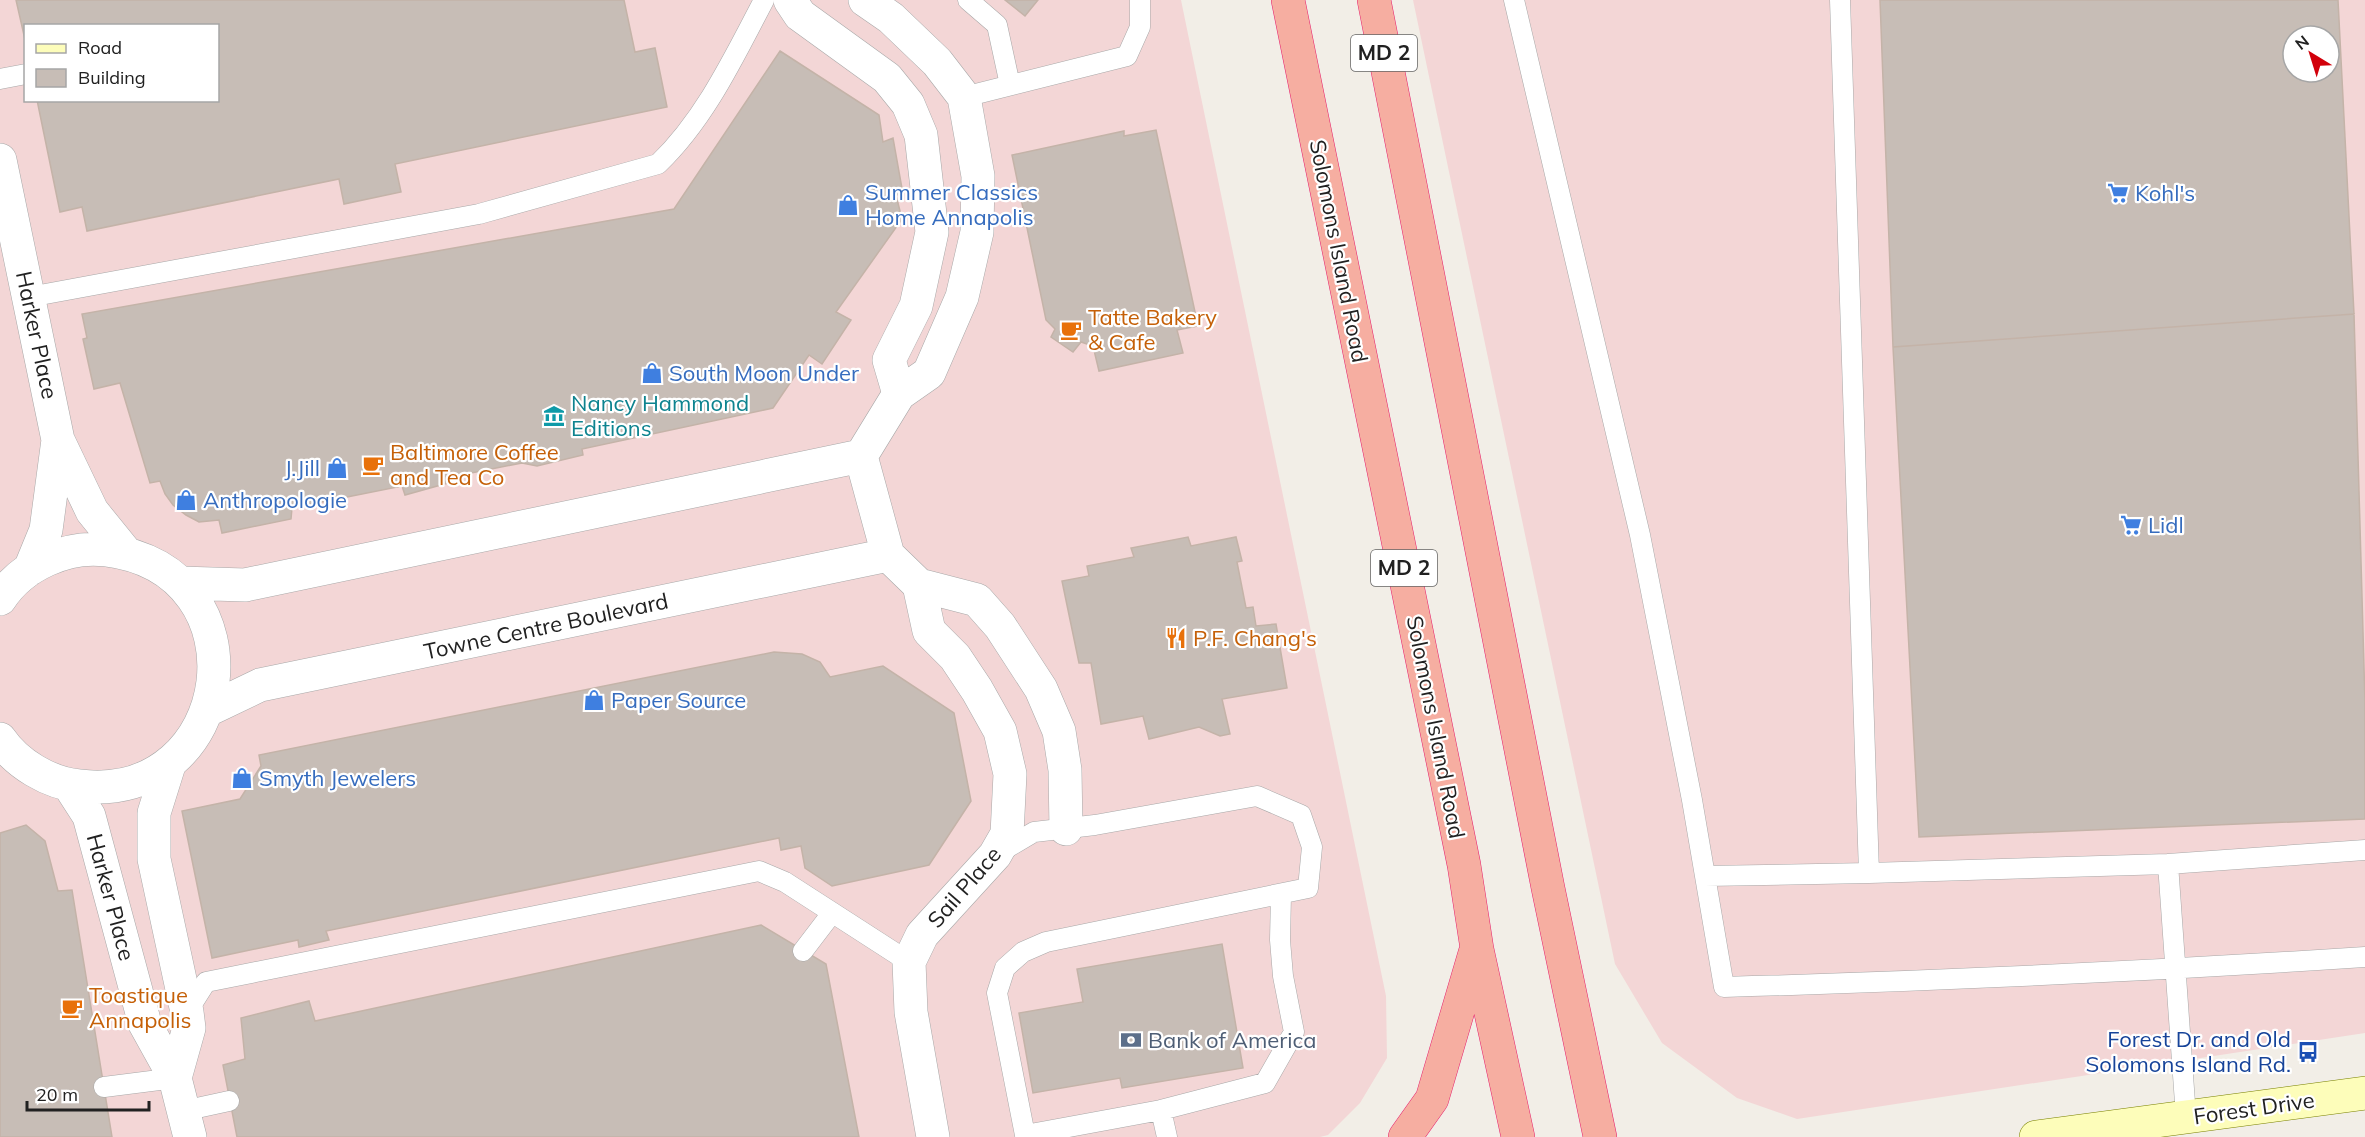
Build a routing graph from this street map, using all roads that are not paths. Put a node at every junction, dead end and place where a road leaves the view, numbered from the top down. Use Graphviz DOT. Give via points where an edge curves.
graph roads {
  1 [pos="764,0"];
  2 [pos="790,0"];
  3 [pos="865,0"];
  4 [pos="968,0"];
  5 [pos="1140,0"];
  6 [pos="1288,0"];
  7 [pos="1374,0"];
  8 [pos="1514,0"];
  9 [pos="1840,0"];
  10 [pos="24,74"];
  11 [pos="0,79"];
  12 [pos="1010,85"];
  13 [pos="964,96"];
  14 [pos="0,160"];
  15 [pos="29,297"];
  16 [pos="898,393"];
  17 [pos="58,440"];
  18 [pos="861,456"];
  19 [pos="126,553"];
  20 [pos="888,555"];
  21 [pos="30,568"];
  22 [pos="180,583"];
  23 [pos="919,585"];
  24 [pos="0,598"];
  25 [pos="208,710"];
  26 [pos="2,746"];
  27 [pos="170,762"];
  28 [pos="69,785"];
  29 [pos="1066,829"];
  30 [pos="2365,850"];
  31 [pos="995,855"];
  32 [pos="2168,864"];
  33 [pos="1869,873"];
  34 [pos="1705,876"];
  35 [pos="1281,895"];
  36 [pos="832,913"];
  37 [pos="1477,949"];
  38 [pos="803,951"];
  39 [pos="2365,957"];
  40 [pos="909,962"];
  41 [pos="2175,970"];
  42 [pos="187,1012"];
  43 [pos="175,1078"];
  44 [pos="104,1087"];
  45 [pos="2365,1093"];
  46 [pos="230,1101"];
  47 [pos="1161,1110"];
  48 [pos="2186,1117"];
  49 [pos="186,1124"];
  50 [pos="933,1137"];
  51 [pos="1167,1137"];
  52 [pos="1405,1137"];
  53 [pos="1518,1137"];
  54 [pos="1600,1137"];
  55 [pos="2036,1137"];
  1 -- 15 [label="lane" via="732,63 678,144 658,164 479,214"];
  2 -- 16 [label="street" via="800,15 887,78 908,104 921,135 932,232 916,306 889,360"];
  3 -- 13 [label="street" via="891,18 937,62"];
  4 -- 12 [label="lane" via="997,25"];
  5 -- 12 [label="lane" via="1140,27 1127,56"];
  6 -- 37 [label="highway, Solomons Island Road / MD 2" via="1464,866"];
  7 -- 54 [label="highway, MD 2"];
  8 -- 34 [label="lane" via="1640,535"];
  9 -- 33 [label="lane"];
  10 -- 11 [label="lane"];
  12 -- 13 [label="lane"];
  13 -- 16 [label="street" via="978,177 977,232 962,297 928,373"];
  14 -- 15 [label="street, Harker Place"];
  15 -- 17 [label="street, Harker Place"];
  16 -- 18 [label="street"];
  17 -- 19 [label="street, Harker Place" via="92,512"];
  17 -- 21 [label="street, Harker Place" via="46,530"];
  18 -- 20 [label="street"];
  18 -- 22 [label="street" via="246,585"];
  19 -- 21 [label="street" via="93,549 61,554"];
  19 -- 22 [label="street" via="156,564"];
  20 -- 23 [label="street"];
  20 -- 25 [label="street, Towne Centre Boulevard" via="260,685"];
  21 -- 24 [label="street"];
  22 -- 25 [label="street" via="201,610 213,642 215,677"];
  23 -- 29 [label="street" via="976,600 1000,626 1041,689 1059,731 1065,770"];
  23 -- 31 [label="street, Sail Place" via="929,631 955,657 1000,731 1010,774 1007,834"];
  25 -- 27 [label="street" via="193,739"];
  26 -- 28 [label="street" via="35,772"];
  27 -- 28 [label="street" via="122,785"];
  27 -- 42 [label="street, Harker Place" via="154,813 154,859"];
  28 -- 43 [label="street, Harker Place" via="89,816 145,1024"];
  29 -- 31 [label="lane" via="1034,832"];
  29 -- 35 [label="lane" via="1257,796 1301,815 1312,847 1308,888"];
  30 -- 32 [label="lane"];
  31 -- 40 [label="street, Sail Place" via="922,935"];
  32 -- 33 [label="lane"];
  32 -- 41 [label="lane"];
  33 -- 34 [label="lane"];
  34 -- 41 [label="lane" via="1724,987"];
  35 -- 47 [label="lane" via="1283,976 1294,1032 1265,1083"];
  35 -- 47 [label="lane" via="1046,942 1023,951 1005,968 997,993 1025,1135"];
  36 -- 38 [label="lane"];
  36 -- 40 [label="lane"];
  36 -- 42 [label="lane" via="785,882 759,871 206,982"];
  37 -- 52 [label="highway" via="1432,1099"];
  37 -- 53 [label="highway, Solomons Island Road / MD 2"];
  39 -- 41 [label="lane"];
  40 -- 50 [label="street, Sail Place" via="911,1012"];
  41 -- 48 [label="lane"];
  42 -- 43 [label="street, Harker Place" via="189,1028"];
  43 -- 44 [label="lane"];
  43 -- 49 [label="street, Harker Place"];
  45 -- 48 [label="main road, Forest Drive"];
  46 -- 49 [label="lane"];
  47 -- 51 [label="lane"];
  48 -- 55 [label="main road, Forest Drive"];
}
